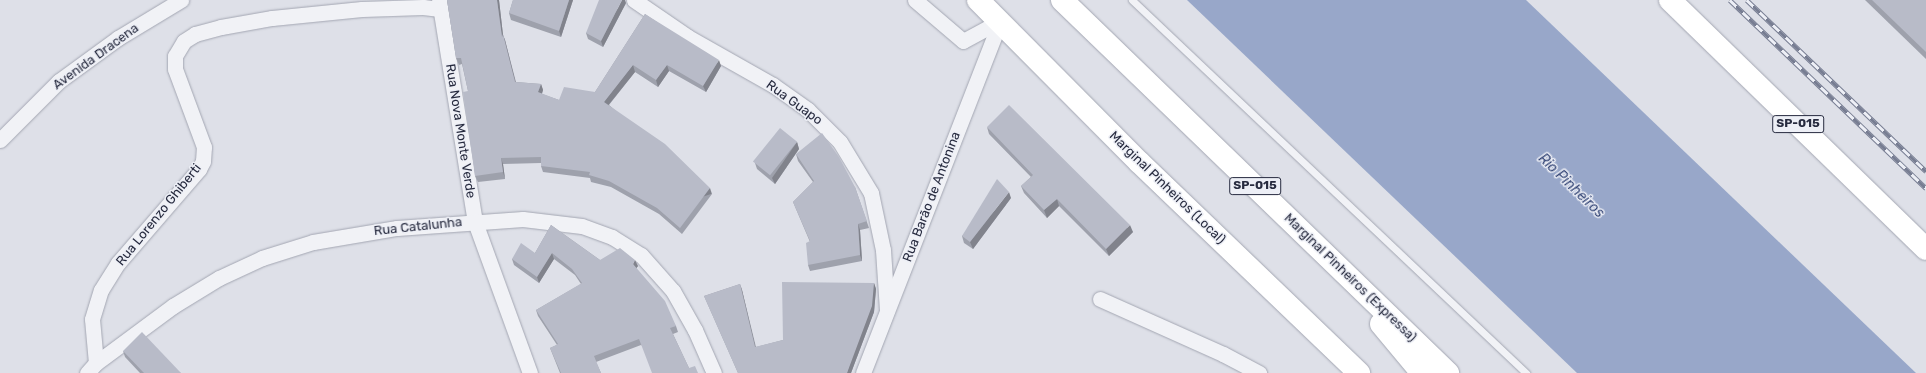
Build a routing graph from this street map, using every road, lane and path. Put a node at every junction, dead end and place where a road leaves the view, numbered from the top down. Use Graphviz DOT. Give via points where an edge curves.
graph roads {
  1 [pos="181,0"];
  2 [pos="634,0"];
  3 [pos="915,0"];
  4 [pos="978,0"];
  5 [pos="1062,0"];
  6 [pos="1132,0"];
  7 [pos="1670,0"];
  8 [pos="440,5"];
  9 [pos="1000,21"];
  10 [pos="0,140"];
  11 [pos="475,222"];
  12 [pos="1926,249"];
  13 [pos="1330,258"];
  14 [pos="1100,299"];
  15 [pos="887,310"];
  16 [pos="92,368"];
  17 [pos="530,373"];
  18 [pos="714,373"];
  19 [pos="863,373"];
  20 [pos="1259,373"];
  21 [pos="1359,373"];
  22 [pos="1422,373"];
  23 [pos="1448,373"];
  24 [pos="1526,373"];
  1 -- 10 [label="street, Avenida Dracena" via="118,38 59,81"];
  2 -- 15 [label="street, Rua Guapo" via="688,37 773,86 808,110 840,142 871,193 883,250"];
  3 -- 9 [label="street" via="963,41"];
  4 -- 9 [label="highway, Marginal Pinheiros (Local)"];
  5 -- 13 [label="highway, Marginal Pinheiros (Expressa) / SP-015"];
  6 -- 24 [label="lane"];
  7 -- 12 [label="highway, SP-015"];
  8 -- 11 [label="street, Rua Nova Monte Verde"];
  8 -- 16 [label="street, Rua Lorenzo Ghiberti" via="362,9 272,18 220,27 195,34 184,41 176,56 176,69 204,147 203,161 199,169 118,263 101,290 92,319"];
  9 -- 15 [label="street, Rua Barão de Antonina"];
  9 -- 21 [label="highway, Marginal Pinheiros (Local)" via="1145,167"];
  11 -- 16 [label="street, Rua Catalunha" via="390,229 314,242 262,258 219,278 173,306"];
  11 -- 17 [label="street, Rua Nova Monte Verde"];
  11 -- 18 [label="street, Rua Catalunha" via="523,219 578,225 612,237 640,255 673,291 695,330"];
  13 -- 22 [label="highway"];
  13 -- 23 [label="highway, Marginal Pinheiros (Expressa) / SP-015"];
  14 -- 20 [label="street" via="1223,354"];
  15 -- 19 [label="street, Rua Barão de Antonina"];
}
